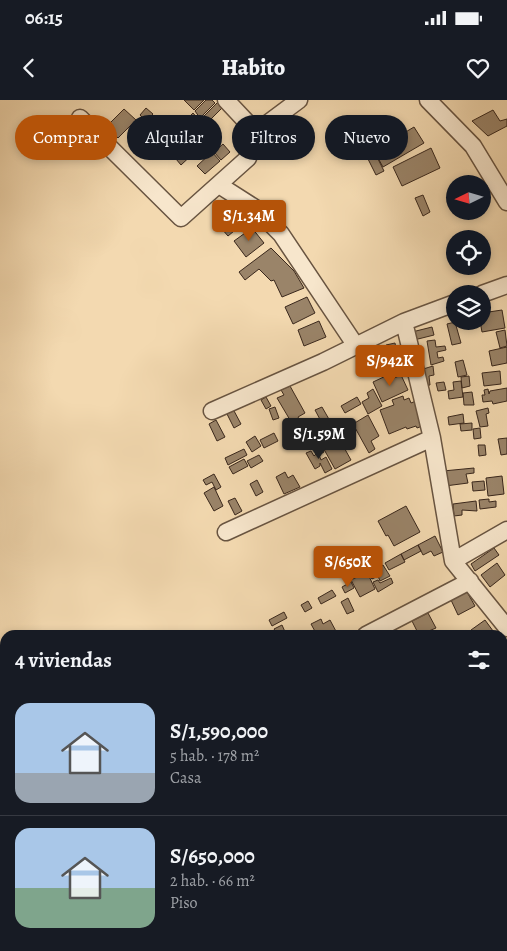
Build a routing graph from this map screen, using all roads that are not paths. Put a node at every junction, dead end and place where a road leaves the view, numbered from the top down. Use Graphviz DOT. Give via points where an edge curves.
graph roads {
  1 [pos="226,100"];
  2 [pos="299,100"];
  3 [pos="428,100"];
  4 [pos="240,115"];
  5 [pos="279,115"];
  6 [pos="117,155"];
  7 [pos="246,160"];
  8 [pos="220,185"];
  9 [pos="507,202"];
  10 [pos="507,285"];
  11 [pos="491,291"];
  12 [pos="446,307"];
  13 [pos="404,322"];
  14 [pos="356,346"];
  15 [pos="212,411"];
  16 [pos="432,438"];
  17 [pos="507,530"];
  18 [pos="226,532"];
  19 [pos="453,561"];
  20 [pos="470,581"];
  21 [pos="507,628"];
  22 [pos="376,630"];
  1 -- 4 [label="street"];
  2 -- 5 [label="street"];
  3 -- 9 [label="street" via="473,146"];
  6 -- 8 [label="street" via="181,218"];
  7 -- 8 [label="street"];
  8 -- 14 [label="street" via="255,208 281,234"];
  10 -- 11 [label="street"];
  12 -- 13 [label="street"];
  13 -- 14 [label="street"];
  13 -- 16 [label="street"];
  14 -- 15 [label="street"];
  16 -- 18 [label="street"];
  16 -- 19 [label="street"];
  17 -- 19 [label="street"];
  19 -- 20 [label="street"];
  20 -- 21 [label="street"];
  20 -- 22 [label="street"];
}
